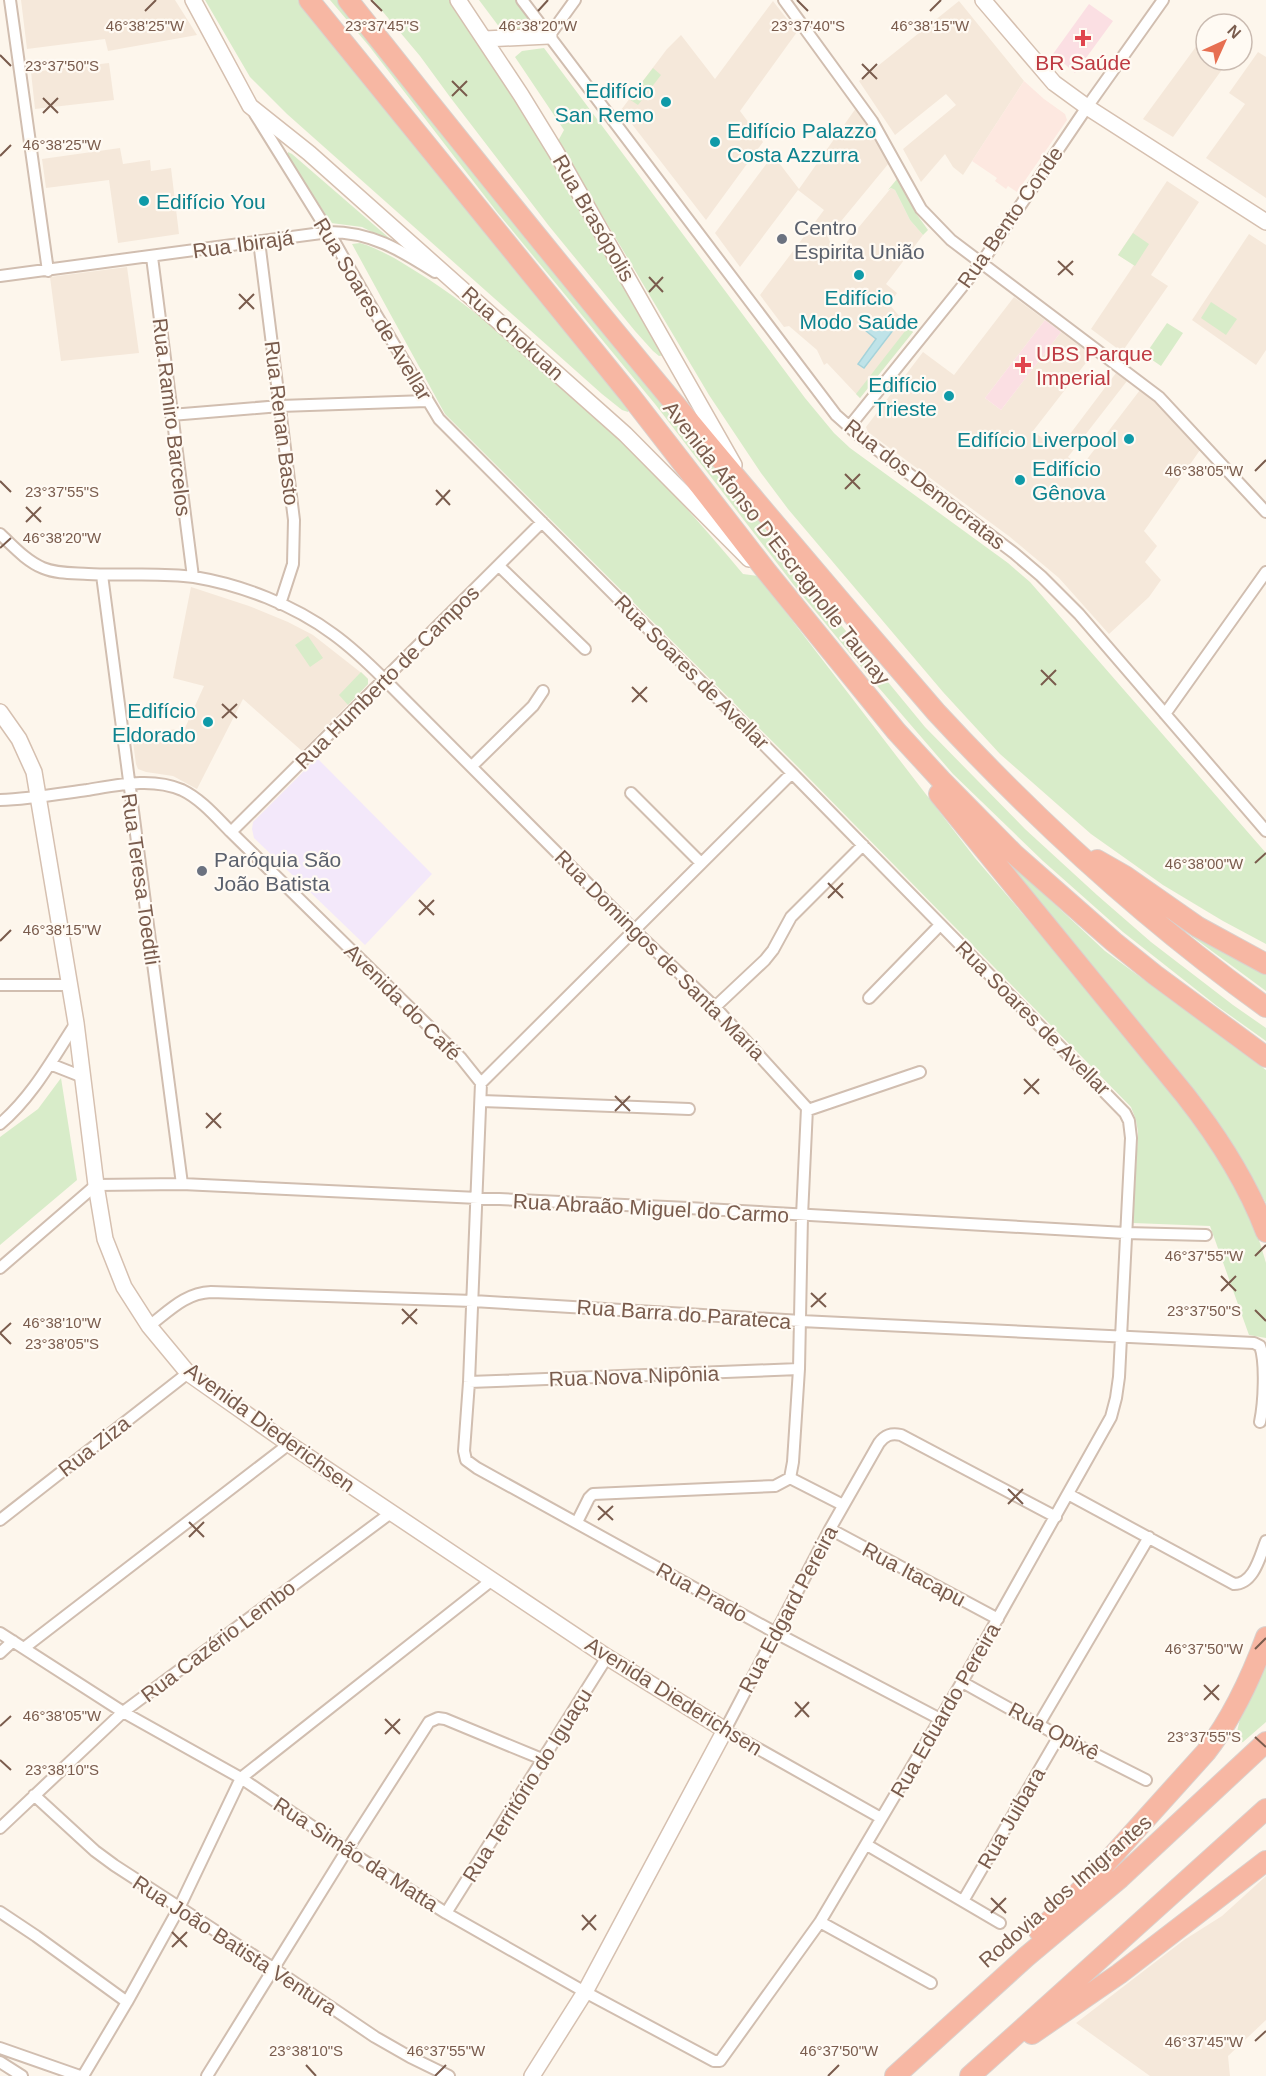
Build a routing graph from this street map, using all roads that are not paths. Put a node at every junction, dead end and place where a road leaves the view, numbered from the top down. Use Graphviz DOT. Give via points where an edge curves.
graph roads {
  1 [pos="10,0"];
  2 [pos="193,0"];
  3 [pos="309,0"];
  4 [pos="348,0"];
  5 [pos="458,0"];
  6 [pos="522,0"];
  7 [pos="575,0"];
  8 [pos="784,0"];
  9 [pos="983,0"];
  10 [pos="1163,0"];
  11 [pos="549,36"];
  12 [pos="485,39"];
  13 [pos="250,106"];
  14 [pos="1087,106"];
  15 [pos="1266,222"];
  16 [pos="329,232"];
  17 [pos="259,241"];
  18 [pos="152,257"];
  19 [pos="981,262"];
  20 [pos="48,271"];
  21 [pos="0,276"];
  22 [pos="471,295"];
  23 [pos="427,401"];
  24 [pos="280,406"];
  25 [pos="171,415"];
  26 [pos="849,427"];
  27 [pos="758,503"];
  28 [pos="1266,512"];
  29 [pos="542,522"];
  30 [pos="0,534"];
  31 [pos="498,566"];
  32 [pos="767,572"];
  33 [pos="1266,572"];
  34 [pos="102,575"];
  35 [pos="193,577"];
  36 [pos="280,604"];
  37 [pos="585,649"];
  38 [pos="846,669"];
  39 [pos="384,679"];
  40 [pos="543,691"];
  41 [pos="0,712"];
  42 [pos="1165,714"];
  43 [pos="472,766"];
  44 [pos="792,773"];
  45 [pos="129,783"];
  46 [pos="631,793"];
  47 [pos="39,797"];
  48 [pos="0,800"];
  49 [pos="1266,831"];
  50 [pos="231,832"];
  51 [pos="863,845"];
  52 [pos="1070,845"];
  53 [pos="701,863"];
  54 [pos="940,925"];
  55 [pos="635,931"];
  56 [pos="1266,964"];
  57 [pos="0,985"];
  58 [pos="69,985"];
  59 [pos="869,998"];
  60 [pos="715,1007"];
  61 [pos="1266,1007"];
  62 [pos="76,1023"];
  63 [pos="1266,1057"];
  64 [pos="50,1064"];
  65 [pos="920,1072"];
  66 [pos="82,1077"];
  67 [pos="481,1083"];
  68 [pos="481,1101"];
  69 [pos="689,1109"];
  70 [pos="808,1110"];
  71 [pos="0,1124"];
  72 [pos="182,1184"];
  73 [pos="96,1185"];
  74 [pos="476,1198"];
  75 [pos="802,1216"];
  76 [pos="1266,1232"];
  77 [pos="1125,1233"];
  78 [pos="1206,1235"];
  79 [pos="0,1268"];
  80 [pos="473,1300"];
  81 [pos="801,1321"];
  82 [pos="149,1326"];
  83 [pos="1122,1337"];
  84 [pos="799,1369"];
  85 [pos="188,1373"];
  86 [pos="469,1382"];
  87 [pos="1260,1422"];
  88 [pos="289,1444"];
  89 [pos="790,1478"];
  90 [pos="1068,1494"];
  91 [pos="843,1505"];
  92 [pos="392,1512"];
  93 [pos="1056,1517"];
  94 [pos="0,1520"];
  95 [pos="577,1522"];
  96 [pos="830,1529"];
  97 [pos="1149,1537"];
  98 [pos="1266,1540"];
  99 [pos="492,1580"];
  100 [pos="998,1618"];
  101 [pos="0,1633"];
  102 [pos="776,1633"];
  103 [pos="1266,1637"];
  104 [pos="13,1641"];
  105 [pos="24,1648"];
  106 [pos="0,1653"];
  107 [pos="607,1658"];
  108 [pos="962,1682"];
  109 [pos="123,1712"];
  110 [pos="940,1719"];
  111 [pos="1039,1724"];
  112 [pos="725,1730"];
  113 [pos="1059,1736"];
  114 [pos="1266,1742"];
  115 [pos="542,1759"];
  116 [pos="241,1778"];
  117 [pos="1146,1780"];
  118 [pos="34,1795"];
  119 [pos="1266,1809"];
  120 [pos="881,1818"];
  121 [pos="0,1828"];
  122 [pos="867,1845"];
  123 [pos="347,1850"];
  124 [pos="1266,1851"];
  125 [pos="1266,1861"];
  126 [pos="1235,1883"];
  127 [pos="963,1901"];
  128 [pos="179,1908"];
  129 [pos="0,1912"];
  130 [pos="446,1913"];
  131 [pos="820,1922"];
  132 [pos="1000,1923"];
  133 [pos="1026,1957"];
  134 [pos="273,1968"];
  135 [pos="931,1983"];
  136 [pos="585,1992"];
  137 [pos="127,2002"];
  138 [pos="0,2048"];
  139 [pos="720,2061"];
  140 [pos="0,2062"];
  141 [pos="22,2076"];
  142 [pos="82,2076"];
  143 [pos="207,2076"];
  144 [pos="449,2076"];
  145 [pos="532,2076"];
  146 [pos="895,2076"];
  147 [pos="972,2076"];
  1 -- 20 [label="street"];
  2 -- 13 [label="street, Rua Soares de Avellar"];
  3 -- 32 [label="highway, Avenida Afonso D'Escragnolle Taunay" via="629,394"];
  4 -- 27 [label="highway, Avenida Afonso D'Escragnolle Taunay" via="480,167"];
  5 -- 12 [label="street, Rua Brasópolis"];
  6 -- 11 [label="street, Rua dos Democratas"];
  7 -- 11 [label="street"];
  8 -- 19 [label="street" via="872,121 927,217"];
  9 -- 14 [label="street" via="1054,83"];
  10 -- 14 [label="street, Rua Bento Conde"];
  11 -- 12 [label="street"];
  11 -- 26 [label="street, Rua dos Democratas" via="807,379"];
  12 -- 27 [label="street, Rua Brasópolis" via="556,152"];
  13 -- 16 [label="street, Rua Soares de Avellar"];
  13 -- 22 [label="street, Rua Chokuan"];
  14 -- 15 [label="street"];
  14 -- 19 [label="street, Rua Bento Conde"];
  16 -- 17 [label="street, Rua Ibirajá"];
  16 -- 22 [label="street, Rua Ibirajá" via="351,232 376,240"];
  16 -- 23 [label="street, Rua Soares de Avellar"];
  17 -- 18 [label="street, Rua Ibirajá"];
  17 -- 24 [label="street, Rua Renan Basto"];
  18 -- 20 [label="street, Rua Ibirajá"];
  18 -- 25 [label="street, Rua Ramiro Barcelos"];
  19 -- 26 [label="street, Rua Bento Conde"];
  19 -- 28 [label="street" via="1159,397"];
  20 -- 21 [label="street, Rua Ibirajá"];
  22 -- 32 [label="street, Rua Chokuan" via="666,472 737,548"];
  23 -- 24 [label="street"];
  23 -- 29 [label="street, Rua Soares de Avellar" via="439,419"];
  24 -- 25 [label="street"];
  24 -- 36 [label="street, Rua Renan Basto" via="295,544 294,564"];
  25 -- 35 [label="street, Rua Ramiro Barcelos"];
  26 -- 42 [label="street, Rua dos Democratas" via="1041,576"];
  27 -- 52 [label="highway, Avenida Afonso D'Escragnolle Taunay" via="936,712"];
  29 -- 31 [label="street, Rua Humberto de Campos"];
  29 -- 44 [label="street, Rua Soares de Avellar"];
  30 -- 34 [label="street, Rua Domingos de Santa Maria" via="43,568"];
  31 -- 37 [label="street"];
  31 -- 39 [label="street, Rua Humberto de Campos"];
  32 -- 38 [label="highway, Avenida Afonso D'Escragnolle Taunay"];
  33 -- 42 [label="street"];
  34 -- 35 [label="street, Rua Domingos de Santa Maria"];
  34 -- 45 [label="street, Rua Teresa Toedtli"];
  35 -- 36 [label="street, Rua Domingos de Santa Maria" via="234,586"];
  36 -- 39 [label="street, Rua Domingos de Santa Maria" via="333,634"];
  38 -- 63 [label="highway, Avenida Afonso D'Escragnolle Taunay" via="940,780 1014,854 1130,955"];
  38 -- 76 [label="highway" via="968,830 1214,1132"];
  39 -- 43 [label="street, Rua Domingos de Santa Maria"];
  39 -- 50 [label="street, Rua Humberto de Campos"];
  40 -- 43 [label="street" via="533,706"];
  41 -- 47 [label="street, Avenida Diederichsen" via="31,762"];
  42 -- 49 [label="street, Rua dos Democratas"];
  43 -- 55 [label="street, Rua Domingos de Santa Maria"];
  44 -- 51 [label="street, Rua Soares de Avellar"];
  44 -- 53 [label="street"];
  45 -- 47 [label="street, Avenida do Café"];
  45 -- 50 [label="street, Avenida do Café" via="156,783 183,790"];
  45 -- 72 [label="street, Rua Teresa Toedtli"];
  46 -- 53 [label="street"];
  47 -- 48 [label="street, Avenida do Café"];
  47 -- 58 [label="street, Avenida Diederichsen"];
  50 -- 67 [label="street, Avenida do Café" via="453,1050"];
  51 -- 54 [label="street, Rua Soares de Avellar"];
  51 -- 60 [label="street" via="791,917 765,960"];
  52 -- 56 [label="highway" via="1125,876 1198,927"];
  52 -- 61 [label="highway, Avenida Afonso D'Escragnolle Taunay" via="1155,922"];
  53 -- 55 [label="street"];
  54 -- 59 [label="street"];
  54 -- 77 [label="street, Rua Soares de Avellar" via="1125,1113 1131,1138"];
  55 -- 60 [label="street, Rua Domingos de Santa Maria"];
  55 -- 67 [label="street"];
  57 -- 58 [label="street"];
  58 -- 62 [label="street, Avenida Diederichsen"];
  60 -- 70 [label="street, Rua Domingos de Santa Maria"];
  62 -- 64 [label="street"];
  62 -- 66 [label="street, Avenida Diederichsen"];
  64 -- 66 [label="street"];
  64 -- 71 [label="street" via="34,1089"];
  65 -- 70 [label="street"];
  66 -- 73 [label="street, Avenida Diederichsen"];
  67 -- 68 [label="street"];
  68 -- 69 [label="street"];
  68 -- 74 [label="street"];
  70 -- 75 [label="street"];
  72 -- 73 [label="street, Rua Abraão Miguel do Carmo"];
  72 -- 74 [label="street, Rua Abraão Miguel do Carmo"];
  73 -- 79 [label="street"];
  73 -- 82 [label="street, Avenida Diederichsen" via="105,1239 124,1287"];
  74 -- 75 [label="street, Rua Abraão Miguel do Carmo"];
  74 -- 80 [label="street"];
  75 -- 77 [label="street, Rua Abraão Miguel do Carmo"];
  75 -- 81 [label="street"];
  77 -- 78 [label="street, Rua Abraão Miguel do Carmo"];
  77 -- 83 [label="street, Rua Soares de Avellar"];
  80 -- 81 [label="street, Rua Barra do Parateca"];
  80 -- 82 [label="street, Rua Barra do Parateca" via="198,1292"];
  80 -- 86 [label="street"];
  81 -- 83 [label="street, Rua Barra do Parateca"];
  81 -- 84 [label="street"];
  82 -- 85 [label="street, Avenida Diederichsen"];
  83 -- 87 [label="street, Rua Barra do Parateca" via="1260,1346 1264,1358"];
  83 -- 90 [label="street, Rua Eduardo Pereira" via="1111,1417"];
  84 -- 86 [label="street, Rua Nova Nipônia"];
  84 -- 89 [label="street"];
  85 -- 88 [label="street, Avenida Diederichsen"];
  85 -- 94 [label="street, Rua Ziza"];
  86 -- 95 [label="street, Rua Prado" via="466,1460"];
  88 -- 92 [label="street, Avenida Diederichsen"];
  88 -- 105 [label="street"];
  89 -- 91 [label="street"];
  89 -- 95 [label="street" via="775,1486 593,1494"];
  90 -- 93 [label="street, Rua Eduardo Pereira"];
  90 -- 97 [label="street"];
  91 -- 93 [label="street, Rua Edgard Pereira" via="879,1443 894,1434"];
  91 -- 96 [label="street, Rua Edgard Pereira"];
  92 -- 99 [label="street, Avenida Diederichsen"];
  92 -- 109 [label="street, Rua Cazério Lembo"];
  93 -- 100 [label="street, Rua Eduardo Pereira"];
  95 -- 102 [label="street, Rua Prado"];
  96 -- 100 [label="street, Rua Itacapu"];
  96 -- 102 [label="street, Rua Edgard Pereira"];
  97 -- 98 [label="street" via="1238,1585 1250,1576"];
  97 -- 111 [label="street"];
  99 -- 107 [label="street, Avenida Diederichsen"];
  99 -- 116 [label="street"];
  100 -- 108 [label="street, Rua Eduardo Pereira"];
  101 -- 104 [label="street, Rua Simão da Matta"];
  102 -- 110 [label="street, Rua Prado"];
  102 -- 112 [label="street, Rua Edgard Pereira"];
  103 -- 133 [label="highway" via="1221,1732 1088,1883 1039,1931"];
  104 -- 105 [label="street, Rua Simão da Matta"];
  104 -- 106 [label="street"];
  105 -- 109 [label="street, Rua Simão da Matta"];
  107 -- 112 [label="street, Avenida Diederichsen"];
  107 -- 115 [label="street, Rua Território do Iguaçu"];
  108 -- 110 [label="street, Rua Eduardo Pereira"];
  108 -- 111 [label="street, Rua Opixê"];
  109 -- 116 [label="street, Rua Simão da Matta"];
  109 -- 118 [label="street, Rua Cazério Lembo"];
  110 -- 120 [label="street, Rua Eduardo Pereira"];
  111 -- 113 [label="street, Rua Opixê"];
  112 -- 120 [label="street, Avenida Diederichsen"];
  112 -- 136 [label="street, Rua Edgard Pereira"];
  113 -- 117 [label="street, Rua Opixê"];
  113 -- 127 [label="street, Rua Juibara"];
  114 -- 133 [label="highway, Rodovia dos Imigrantes" via="1120,1878"];
  115 -- 123 [label="street" via="445,1719 433,1719"];
  115 -- 130 [label="street, Rua Território do Iguaçu"];
  116 -- 123 [label="street, Rua Simão da Matta"];
  116 -- 128 [label="street"];
  118 -- 121 [label="street, Rua Cazério Lembo"];
  118 -- 128 [label="street, Rua João Batista Ventura" via="95,1851"];
  119 -- 147 [label="highway"];
  120 -- 122 [label="street, Rua Eduardo Pereira"];
  122 -- 127 [label="street"];
  122 -- 131 [label="street, Rua Eduardo Pereira"];
  123 -- 130 [label="street, Rua Simão da Matta"];
  123 -- 134 [label="street"];
  124 -- 126 [label="highway"];
  125 -- 126 [label="highway"];
  126 -- 147 [label="highway" via="1119,1974"];
  127 -- 132 [label="street"];
  128 -- 134 [label="street, Rua João Batista Ventura"];
  128 -- 137 [label="street"];
  129 -- 137 [label="street"];
  130 -- 136 [label="street, Rua Simão da Matta"];
  131 -- 135 [label="street"];
  131 -- 139 [label="street, Rua Eduardo Pereira"];
  133 -- 146 [label="highway, Rodovia dos Imigrantes"];
  134 -- 143 [label="street"];
  134 -- 144 [label="street, Rua João Batista Ventura" via="375,2037"];
  136 -- 139 [label="street, Rua Simão da Matta"];
  136 -- 145 [label="street, Rua Edgard Pereira"];
  137 -- 142 [label="street"];
  138 -- 142 [label="street"];
  140 -- 141 [label="street"];
}
